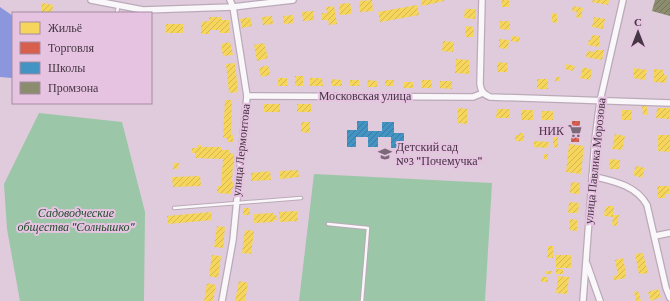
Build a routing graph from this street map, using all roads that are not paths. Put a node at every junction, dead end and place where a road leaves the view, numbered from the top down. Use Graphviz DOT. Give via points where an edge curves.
graph roads {
  1 [pos="91,0"];
  2 [pos="230,0"];
  3 [pos="293,0"];
  4 [pos="482,0"];
  5 [pos="622,0"];
  6 [pos="118,5"];
  7 [pos="233,7"];
  8 [pos="117,12"];
  9 [pos="483,93"];
  10 [pos="247,96"];
  11 [pos="600,101"];
  12 [pos="670,103"];
  13 [pos="592,176"];
  14 [pos="301,198"];
  15 [pos="236,203"];
  16 [pos="174,208"];
  17 [pos="328,224"];
  18 [pos="670,233"];
  19 [pos="655,236"];
  20 [pos="587,262"];
  21 [pos="670,298"];
  22 [pos="222,301"];
  23 [pos="362,301"];
  24 [pos="583,301"];
  25 [pos="600,301"];
  1 -- 6 [label="street"];
  2 -- 7 [label="street, улица Лермонтова"];
  3 -- 7 [label="street"];
  4 -- 9 [label="street" via="480,84"];
  5 -- 11 [label="street, улица Павлика Морозова"];
  6 -- 7 [label="street" via="143,10"];
  6 -- 8 [label="lane"];
  7 -- 10 [label="street, улица Лермонтова"];
  9 -- 10 [label="street, Московская улица" via="473,97"];
  9 -- 11 [label="street, Московская улица" via="490,97"];
  10 -- 15 [label="street, улица Лермонтова"];
  11 -- 12 [label="street, Московская улица"];
  11 -- 13 [label="street, улица Павлика Морозова"];
  13 -- 19 [label="street" via="635,190 643,197"];
  13 -- 20 [label="street, улица Павлика Морозова"];
  14 -- 15 [label="lane"];
  15 -- 16 [label="lane"];
  15 -- 22 [label="street, улица Лермонтова" via="233,240"];
  17 -- 23 [label="lane" via="368,228"];
  18 -- 19 [label="street"];
  19 -- 21 [label="street"];
  20 -- 24 [label="street, улица Павлика Морозова"];
  20 -- 25 [label="street"];
}
